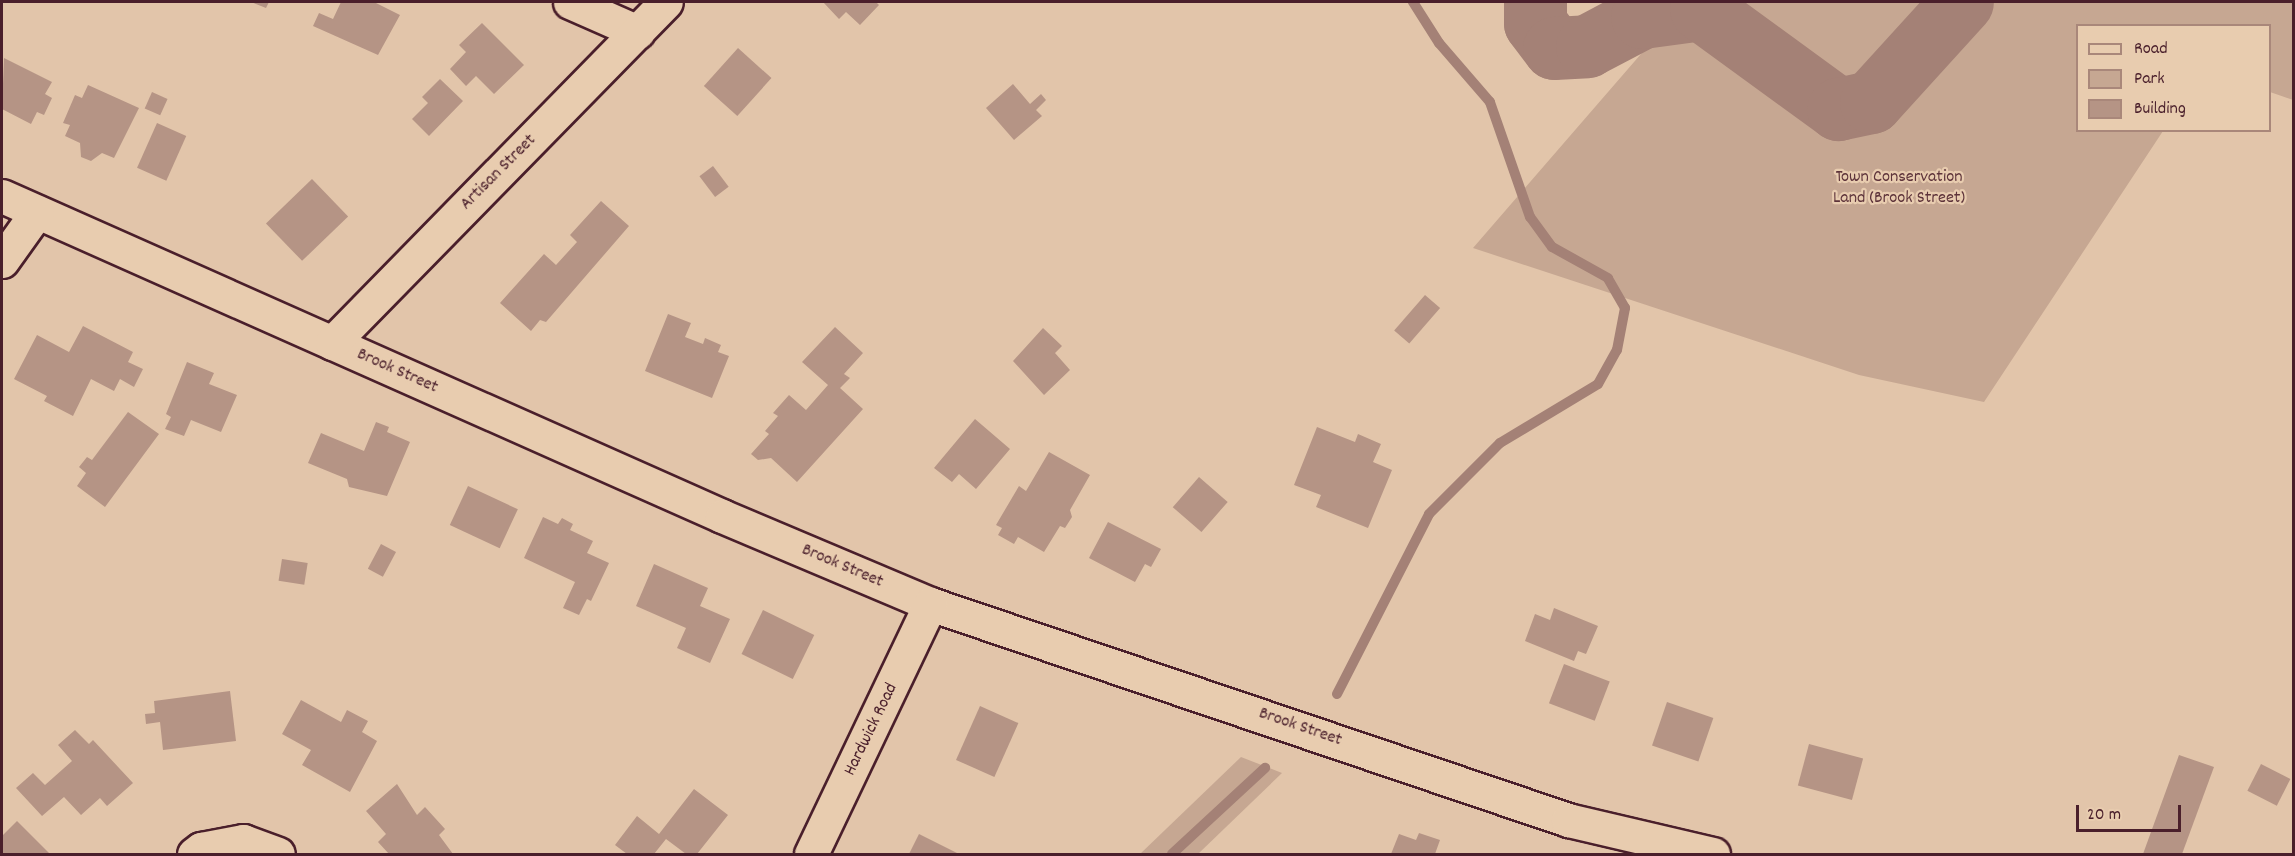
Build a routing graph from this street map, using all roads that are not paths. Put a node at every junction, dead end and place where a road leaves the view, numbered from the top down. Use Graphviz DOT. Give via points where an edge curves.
graph roads {
  1 [pos="570,2"];
  2 [pos="666,2"];
  3 [pos="638,32"];
  4 [pos="2,196"];
  5 [pos="37,212"];
  6 [pos="2,261"];
  7 [pos="332,343"];
  8 [pos="930,604"];
  9 [pos="194,855"];
  10 [pos="278,855"];
  11 [pos="812,855"];
  12 [pos="1713,855"];
  1 -- 3 [label="street"];
  2 -- 3 [label="street, Artisan Street"];
  3 -- 7 [label="street, Artisan Street"];
  4 -- 5 [label="street, Brook Street"];
  5 -- 6 [label="street"];
  5 -- 7 [label="street, Brook Street"];
  7 -- 8 [label="street, Brook Street"];
  8 -- 11 [label="street, Hardwick Road"];
  8 -- 12 [label="street, Brook Street" via="1568,820"];
  9 -- 10 [label="street" via="201,849 243,841"];
}
